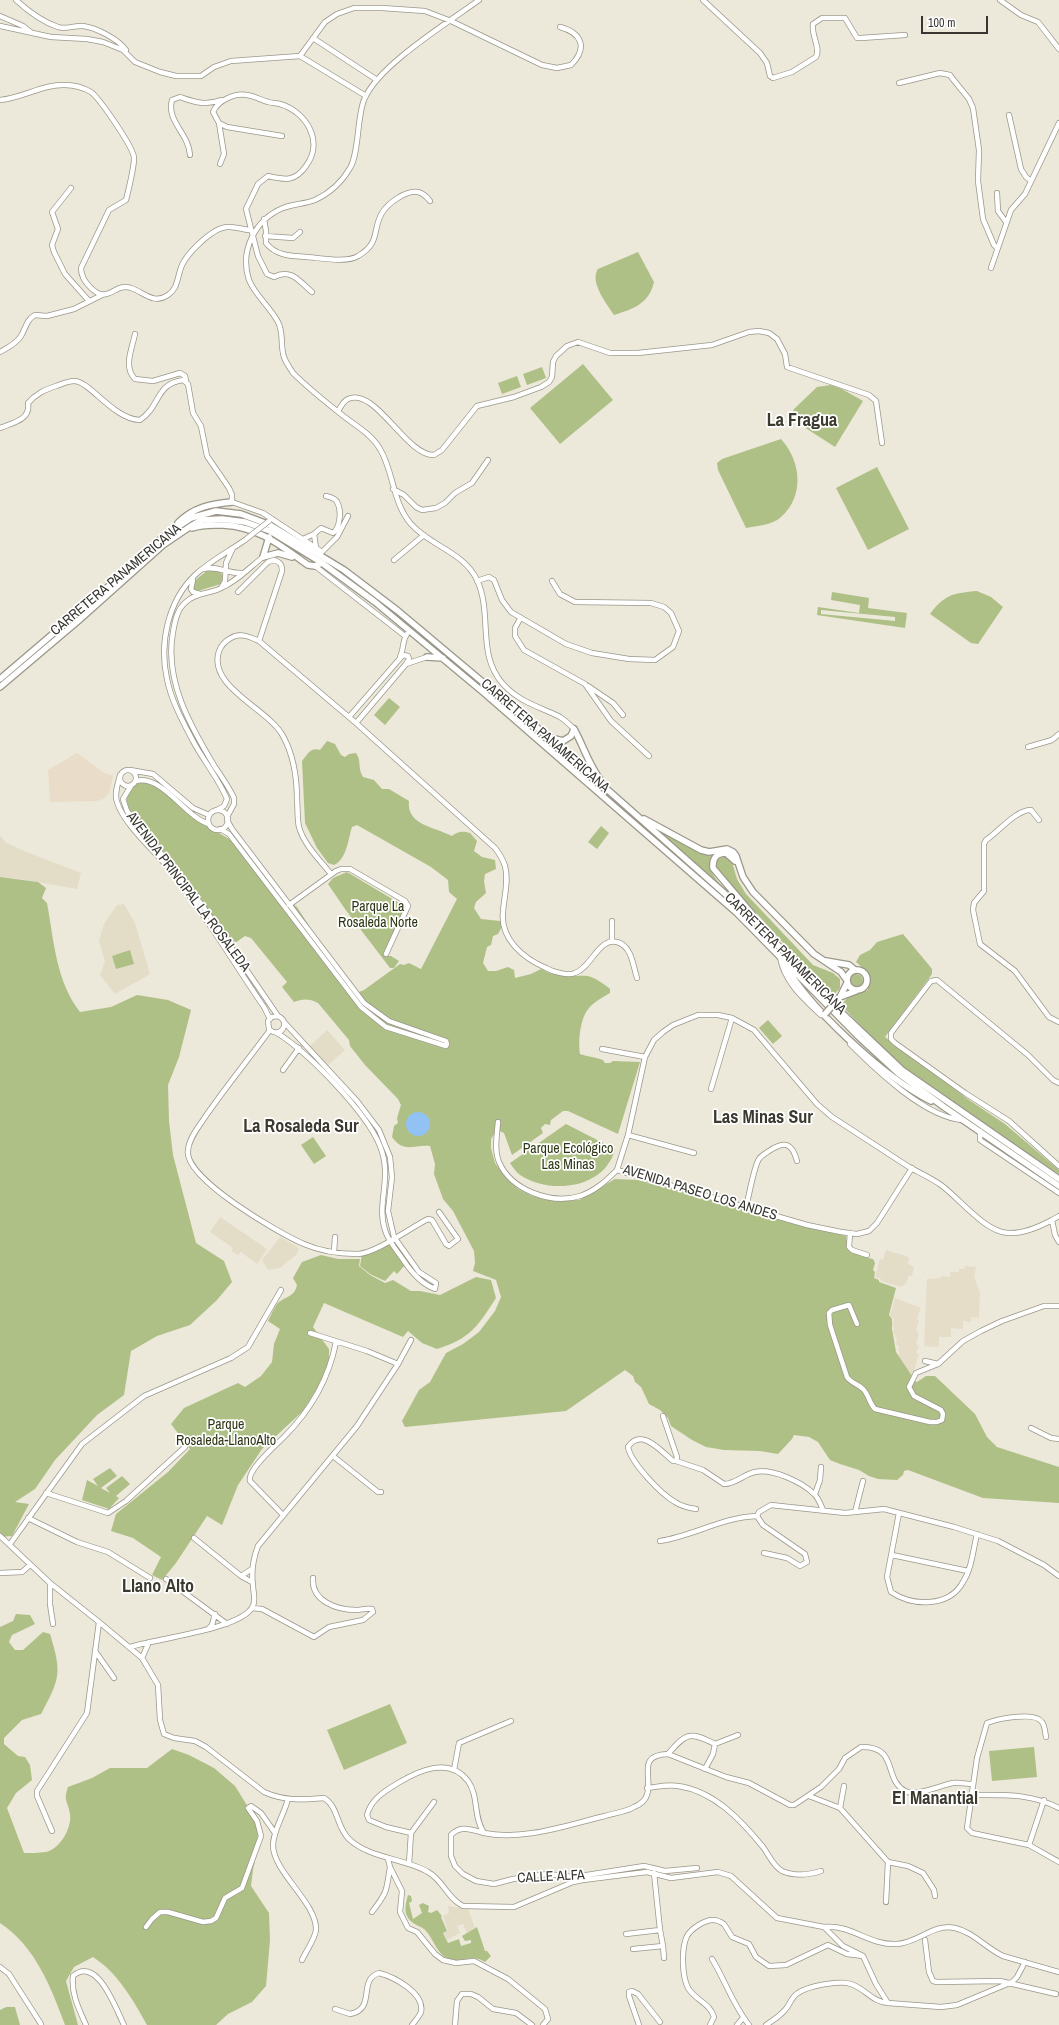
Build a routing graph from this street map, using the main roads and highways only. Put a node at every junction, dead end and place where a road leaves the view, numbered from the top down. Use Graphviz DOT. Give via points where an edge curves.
graph roads {
  1 [pos="232,502"];
  2 [pos="174,528"];
  3 [pos="178,534"];
  4 [pos="269,537"];
  5 [pos="322,552"];
  6 [pos="322,563"];
  7 [pos="308,565"];
  8 [pos="344,570"];
  9 [pos="427,657"];
  10 [pos="443,658"];
  11 [pos="0,679"];
  12 [pos="0,687"];
  13 [pos="547,736"];
  14 [pos="619,800"];
  15 [pos="740,870"];
  16 [pos="781,947"];
  17 [pos="780,956"];
  18 [pos="822,960"];
  19 [pos="855,970"];
  20 [pos="846,981"];
  21 [pos="856,991"];
  22 [pos="840,997"];
  23 [pos="825,1014"];
  24 [pos="944,1107"];
  25 [pos="1059,1179"];
  26 [pos="1059,1186"];
  1 -- 2 [label="main road" via="202,506 191,512"];
  2 -- 8 [label="main road, CARRETERA PANAMERICANA" via="205,513 216,511 241,514 276,528"];
  2 -- 11 [label="main road, CARRETERA PANAMERICANA"];
  3 -- 4 [label="main road" via="210,524 250,529"];
  3 -- 6 [label="main road, CARRETERA PANAMERICANA" via="196,523 210,519 245,522 270,531"];
  3 -- 12 [label="main road, CARRETERA PANAMERICANA"];
  4 -- 7 [label="main road"];
  4 -- 7 [label="main road" via="263,557 278,553 287,554"];
  5 -- 8 [label="main road"];
  6 -- 7 [label="main road"];
  6 -- 10 [label="main road, CARRETERA PANAMERICANA" via="375,602 407,633"];
  8 -- 13 [label="main road, CARRETERA PANAMERICANA" via="398,611"];
  9 -- 10 [label="main road"];
  10 -- 17 [label="main road, CARRETERA PANAMERICANA" via="723,900"];
  13 -- 14 [label="main road, CARRETERA PANAMERICANA"];
  13 -- 14 [label="main road" via="563,741 571,736 574,729 591,767"];
  14 -- 15 [label="main road" via="652,824 701,850 709,852 727,849 733,852"];
  14 -- 16 [label="main road, CARRETERA PANAMERICANA" via="730,898"];
  15 -- 16 [label="main road" via="735,860 726,852 716,855 712,861 717,873"];
  15 -- 18 [label="main road" via="753,892"];
  16 -- 25 [label="main road, CARRETERA PANAMERICANA" via="844,1014 902,1070"];
  17 -- 23 [label="main road" via="789,972"];
  17 -- 24 [label="main road, CARRETERA PANAMERICANA" via="878,1055"];
  18 -- 19 [label="main road" via="849,965"];
  18 -- 20 [label="main road" via="842,972"];
  19 -- 20 [label="main road" via="849,973"];
  19 -- 21 [label="main road" via="864,973 867,978 864,988"];
  20 -- 21 [label="main road" via="850,988"];
  20 -- 22 [label="main road"];
  21 -- 22 [label="main road"];
  22 -- 23 [label="main road, bridge"];
  23 -- 24 [label="main road" via="877,1065 922,1097"];
  24 -- 26 [label="main road, CARRETERA PANAMERICANA"];
}
